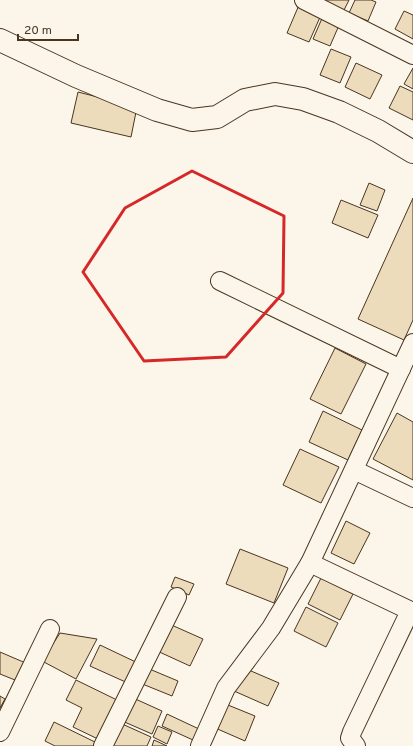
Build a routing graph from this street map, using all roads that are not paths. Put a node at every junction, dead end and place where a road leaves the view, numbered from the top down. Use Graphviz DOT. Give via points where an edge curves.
graph roads {
  1 [pos="304,0"];
  2 [pos="0,40"];
  3 [pos="413,55"];
  4 [pos="413,152"];
  5 [pos="220,281"];
  6 [pos="413,343"];
  7 [pos="401,368"];
  8 [pos="354,470"];
  9 [pos="413,498"];
  10 [pos="310,563"];
  11 [pos="177,597"];
  12 [pos="412,612"];
  13 [pos="50,629"];
  14 [pos="0,732"];
  15 [pos="103,746"];
  16 [pos="200,746"];
  17 [pos="356,746"];
  1 -- 3 [label="street"];
  2 -- 4 [label="street" via="84,80 157,110 192,120 217,118 245,100 274,94 303,99 339,112"];
  5 -- 7 [label="street"];
  6 -- 7 [label="street"];
  7 -- 8 [label="street"];
  8 -- 9 [label="street"];
  8 -- 10 [label="street"];
  10 -- 12 [label="street"];
  10 -- 16 [label="street" via="271,628 226,688"];
  11 -- 15 [label="street"];
  12 -- 17 [label="street" via="352,732 350,738"];
  13 -- 14 [label="street"];
}
